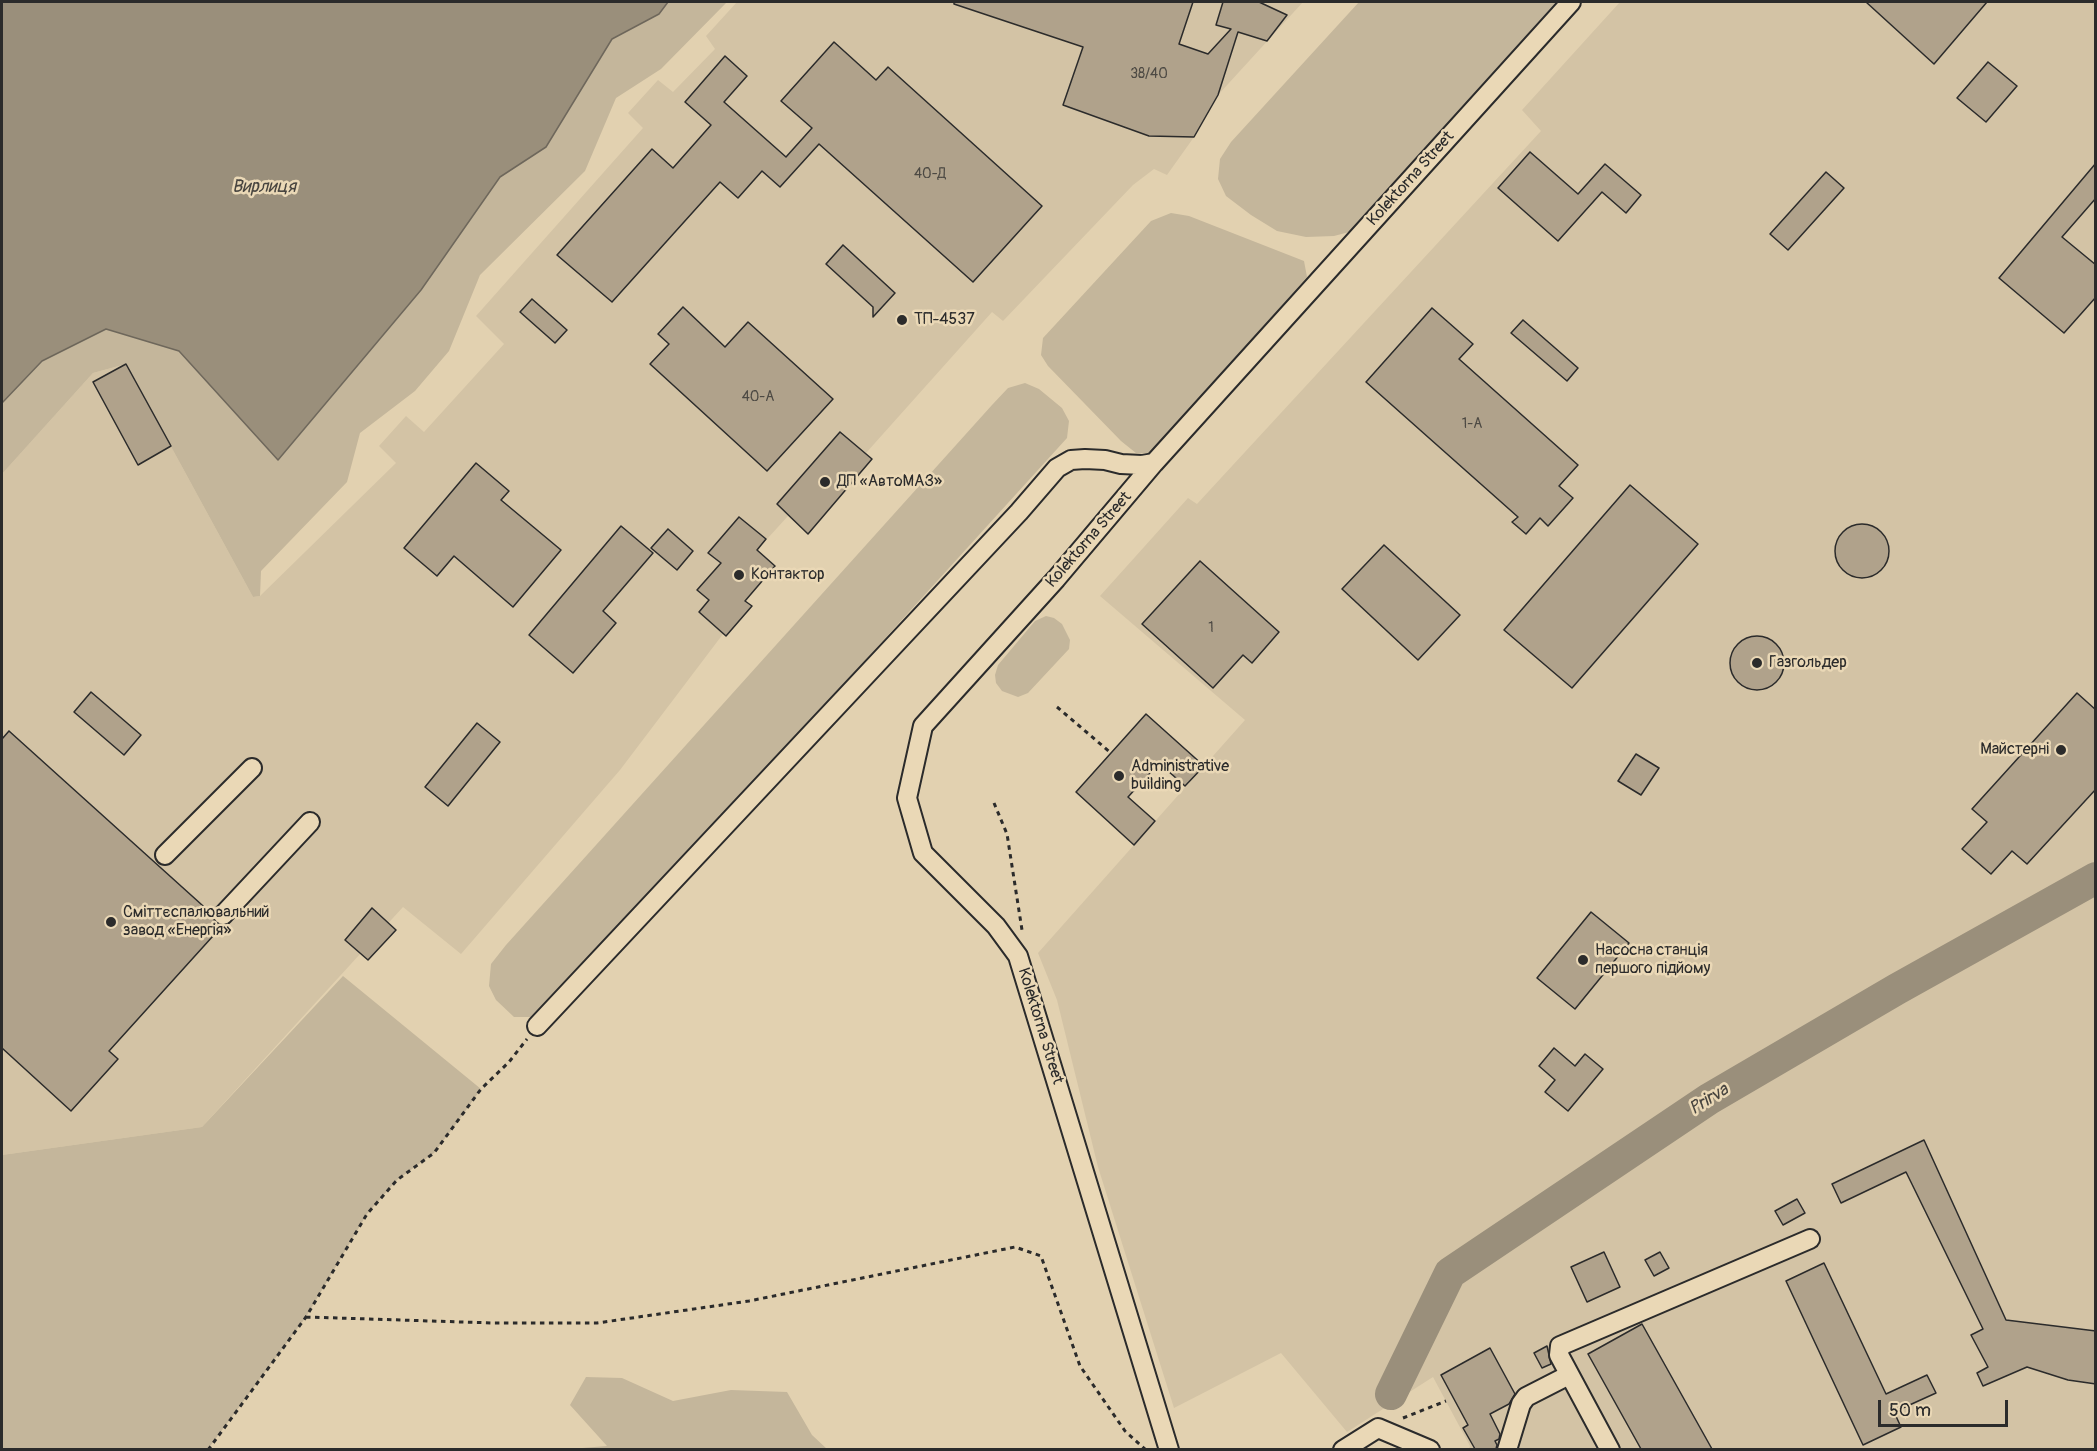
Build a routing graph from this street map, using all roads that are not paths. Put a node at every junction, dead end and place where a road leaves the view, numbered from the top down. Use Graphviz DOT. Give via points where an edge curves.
graph roads {
  1 [pos="1571,2"];
  2 [pos="1154,463"];
  3 [pos="252,768"];
  4 [pos="310,822"];
  5 [pos="165,855"];
  6 [pos="223,915"];
  7 [pos="537,1026"];
  8 [pos="1810,1239"];
  9 [pos="1569,1375"];
  10 [pos="1169,1449"];
  11 [pos="1342,1449"];
  12 [pos="1430,1449"];
  13 [pos="1507,1449"];
  14 [pos="1610,1449"];
  1 -- 2 [label="street, Kolektorna Street"];
  2 -- 7 [label="street, Kolektorna Street" via="1085,459 1071,460 1057,468"];
  2 -- 10 [label="street, Kolektorna Street" via="923,726 907,798 923,853 996,926 1018,956"];
  3 -- 5 [label="street"];
  4 -- 6 [label="street"];
  8 -- 9 [label="street" via="1560,1346 1558,1352"];
  9 -- 13 [label="street" via="1526,1397"];
  9 -- 14 [label="street"];
  11 -- 12 [label="street" via="1378,1428"];
}
